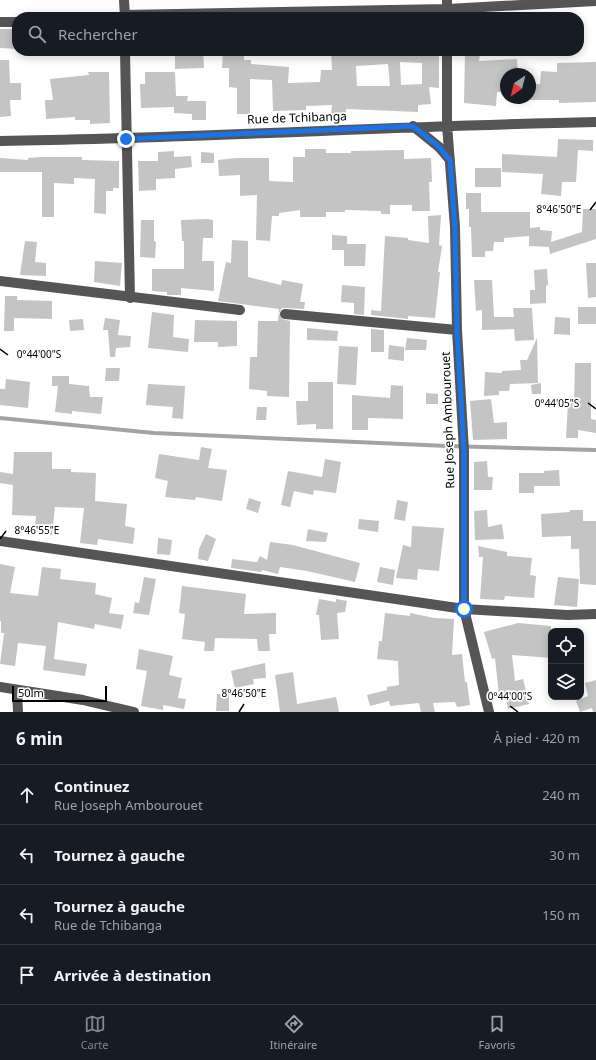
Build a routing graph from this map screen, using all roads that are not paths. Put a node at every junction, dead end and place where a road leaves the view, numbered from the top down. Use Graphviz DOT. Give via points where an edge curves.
graph roads {
  1 [pos="124,0"];
  2 [pos="596,2"];
  3 [pos="447,9"];
  4 [pos="125,12"];
  5 [pos="309,12"];
  6 [pos="0,22"];
  7 [pos="12,22"];
  8 [pos="125,56"];
  9 [pos="447,56"];
  10 [pos="596,122"];
  11 [pos="447,125"];
  12 [pos="413,126"];
  13 [pos="126,139"];
  14 [pos="0,141"];
  15 [pos="450,160"];
  16 [pos="0,281"];
  17 [pos="130,298"];
  18 [pos="240,310"];
  19 [pos="285,314"];
  20 [pos="457,330"];
  21 [pos="0,541"];
  22 [pos="464,609"];
  23 [pos="596,614"];
  24 [pos="0,687"];
  25 [pos="17,690"];
  26 [pos="18,712"];
  27 [pos="134,712"];
  28 [pos="489,712"];
  1 -- 4 [label="street"];
  2 -- 3 [label="street"];
  3 -- 5 [label="street"];
  6 -- 7 [label="street"];
  8 -- 13 [label="street"];
  9 -- 11 [label="street, Rue Joseph Ambourouet"];
  10 -- 11 [label="street, Rue de Tchibanga"];
  11 -- 12 [label="street, Rue de Tchibanga"];
  11 -- 15 [label="street, Rue Joseph Ambourouet"];
  12 -- 13 [label="street, Rue de Tchibanga"];
  12 -- 15 [label="street" via="438,146"];
  13 -- 14 [label="street, Rue de Tchibanga"];
  13 -- 17 [label="street"];
  15 -- 20 [label="street, Rue Joseph Ambourouet" via="455,228"];
  16 -- 17 [label="street"];
  17 -- 18 [label="street"];
  19 -- 20 [label="street"];
  20 -- 22 [label="street, Rue Joseph Ambourouet" via="464,451"];
  21 -- 22 [label="street"];
  22 -- 23 [label="street" via="567,615"];
  22 -- 28 [label="street, Rue Joseph Ambourouet"];
  24 -- 25 [label="street"];
  25 -- 26 [label="street"];
  25 -- 27 [label="street" via="83,700"];
}
